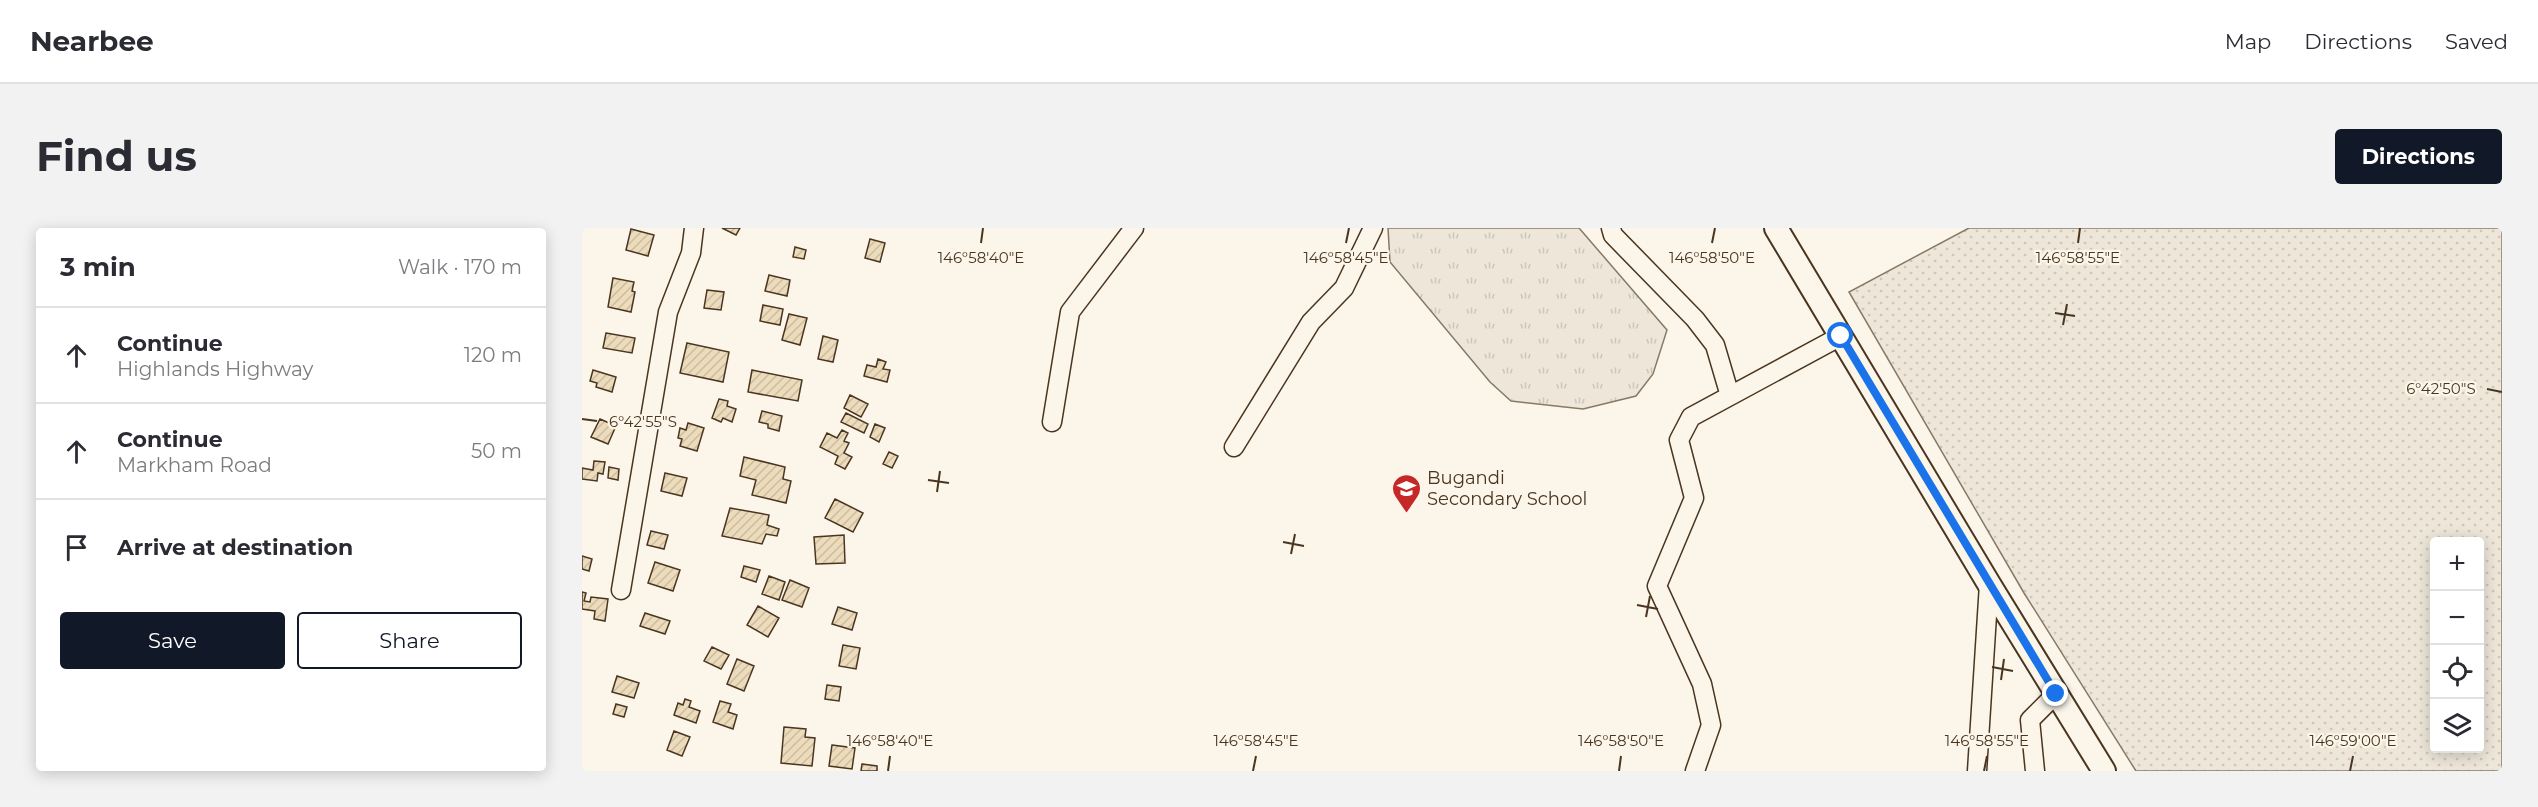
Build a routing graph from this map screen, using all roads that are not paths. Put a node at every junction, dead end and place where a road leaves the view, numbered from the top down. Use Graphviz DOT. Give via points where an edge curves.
graph roads {
  1 [pos="694,228"];
  2 [pos="1134,228"];
  3 [pos="1373,228"];
  4 [pos="1611,228"];
  5 [pos="1776,228"];
  6 [pos="1841,336"];
  7 [pos="1730,396"];
  8 [pos="1052,422"];
  9 [pos="1234,447"];
  10 [pos="1989,584"];
  11 [pos="621,591"];
  12 [pos="2056,694"];
  13 [pos="1695,771"];
  14 [pos="1977,771"];
  15 [pos="2036,771"];
  16 [pos="2104,771"];
  1 -- 11 [label="street" via="691,253 668,312"];
  2 -- 8 [label="street" via="1070,312"];
  3 -- 9 [label="street" via="1344,288 1311,322"];
  4 -- 7 [label="street" via="1613,235 1695,319 1715,345"];
  5 -- 6 [label="main road"];
  6 -- 7 [label="street"];
  6 -- 10 [label="main road"];
  7 -- 13 [label="street" via="1691,417 1679,440 1694,498 1657,586 1702,684 1711,725"];
  10 -- 12 [label="main road"];
  10 -- 14 [label="street"];
  12 -- 15 [label="street" via="2030,720"];
  12 -- 16 [label="main road"];
}
